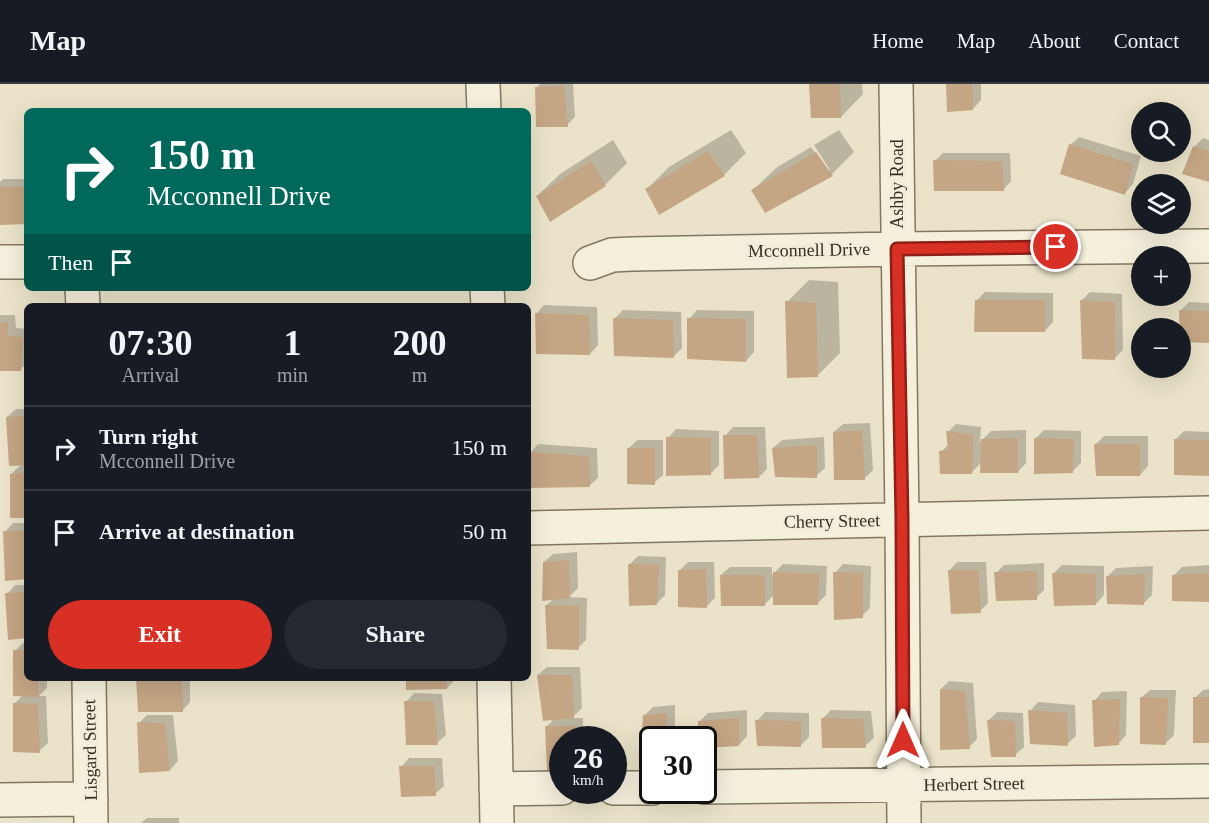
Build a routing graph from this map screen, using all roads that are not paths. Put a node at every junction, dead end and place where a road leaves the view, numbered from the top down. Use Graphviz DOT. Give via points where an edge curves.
graph roads {
  1 [pos="483,84"];
  2 [pos="896,84"];
  3 [pos="484,108"];
  4 [pos="1209,246"];
  5 [pos="897,249"];
  6 [pos="0,262"];
  7 [pos="24,262"];
  8 [pos="590,263"];
  9 [pos="1209,513"];
  10 [pos="902,519"];
  11 [pos="531,528"];
  12 [pos="89,681"];
  13 [pos="494,681"];
  14 [pos="1209,781"];
  15 [pos="903,785"];
  16 [pos="717,787"];
  17 [pos="549,788"];
  18 [pos="496,789"];
  19 [pos="0,800"];
  20 [pos="91,812"];
  21 [pos="496,823"];
  22 [pos="904,823"];
  1 -- 3 [label="street"];
  2 -- 5 [label="street, Ashby Road"];
  4 -- 5 [label="street, Mcconnell Drive"];
  5 -- 8 [label="street, Mcconnell Drive" via="612,255"];
  5 -- 10 [label="street, Ashby Road"];
  6 -- 7 [label="street"];
  9 -- 10 [label="street, Cherry Street"];
  10 -- 11 [label="street, Cherry Street"];
  10 -- 15 [label="street, Ashby Road"];
  12 -- 20 [label="street, Lisgard Street"];
  13 -- 18 [label="street"];
  14 -- 15 [label="street, Herbert Street"];
  15 -- 16 [label="street, Herbert Street"];
  15 -- 22 [label="street, Ashby Road"];
  17 -- 18 [label="street"];
  18 -- 21 [label="street"];
  19 -- 20 [label="street" via="76,799"];
}
